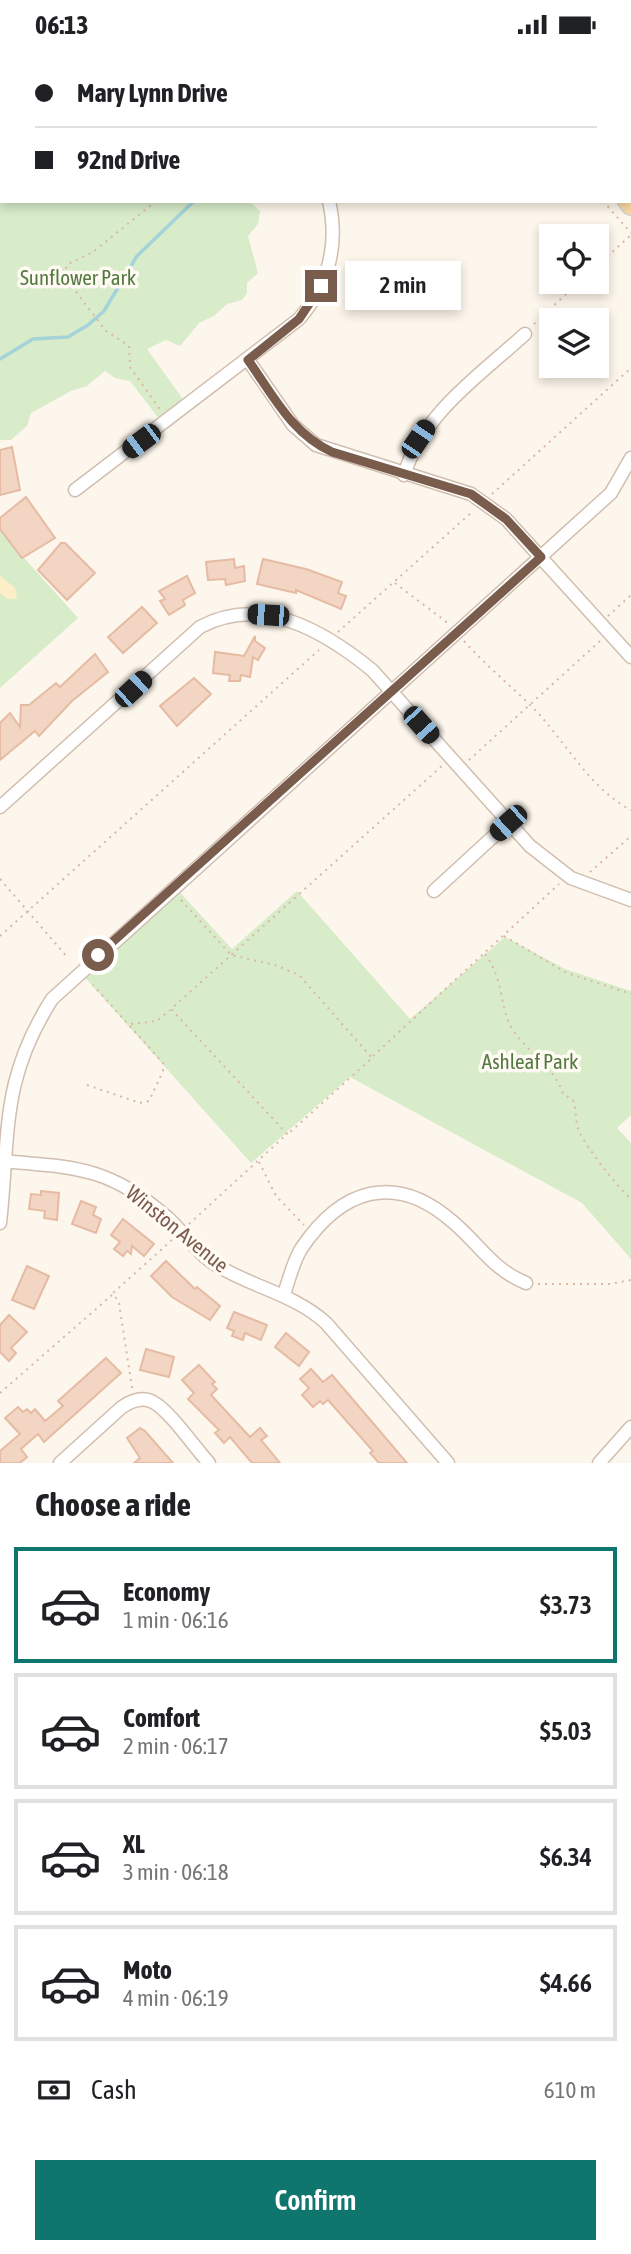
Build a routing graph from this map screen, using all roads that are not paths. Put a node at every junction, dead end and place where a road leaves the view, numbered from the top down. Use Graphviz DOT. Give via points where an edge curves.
graph roads {
  1 [pos="329,203"];
  2 [pos="525,334"];
  3 [pos="248,360"];
  4 [pos="631,458"];
  5 [pos="404,475"];
  6 [pos="75,490"];
  7 [pos="541,557"];
  8 [pos="631,657"];
  9 [pos="391,692"];
  10 [pos="0,807"];
  11 [pos="508,823"];
  12 [pos="434,891"];
  13 [pos="631,900"];
  14 [pos="2,1161"];
  15 [pos="0,1223"];
  16 [pos="526,1283"];
  17 [pos="284,1294"];
  18 [pos="631,1427"];
  19 [pos="60,1463"];
  20 [pos="209,1463"];
  21 [pos="449,1463"];
  22 [pos="599,1463"];
  1 -- 3 [label="street" via="334,235 321,286 299,319"];
  2 -- 5 [label="street" via="429,422"];
  3 -- 5 [label="street" via="293,425 310,440 332,452"];
  3 -- 6 [label="street"];
  4 -- 7 [label="street" via="611,493"];
  5 -- 7 [label="street" via="471,494 506,519"];
  7 -- 8 [label="street"];
  7 -- 9 [label="street"];
  9 -- 10 [label="street" via="332,638 300,623 268,615 213,620"];
  9 -- 11 [label="street"];
  9 -- 14 [label="street" via="52,999 30,1031 16,1068"];
  11 -- 12 [label="street"];
  11 -- 13 [label="street" via="573,879"];
  14 -- 15 [label="street"];
  14 -- 17 [label="street, Winston Avenue" via="70,1165 102,1174 170,1219 211,1261"];
  16 -- 17 [label="street" via="503,1274 443,1214 421,1201 374,1191 360,1195 314,1234 300,1251"];
  17 -- 21 [label="street, Winston Avenue" via="309,1307 326,1323"];
  18 -- 22 [label="street"];
  19 -- 20 [label="street" via="134,1401 153,1402"];
}
